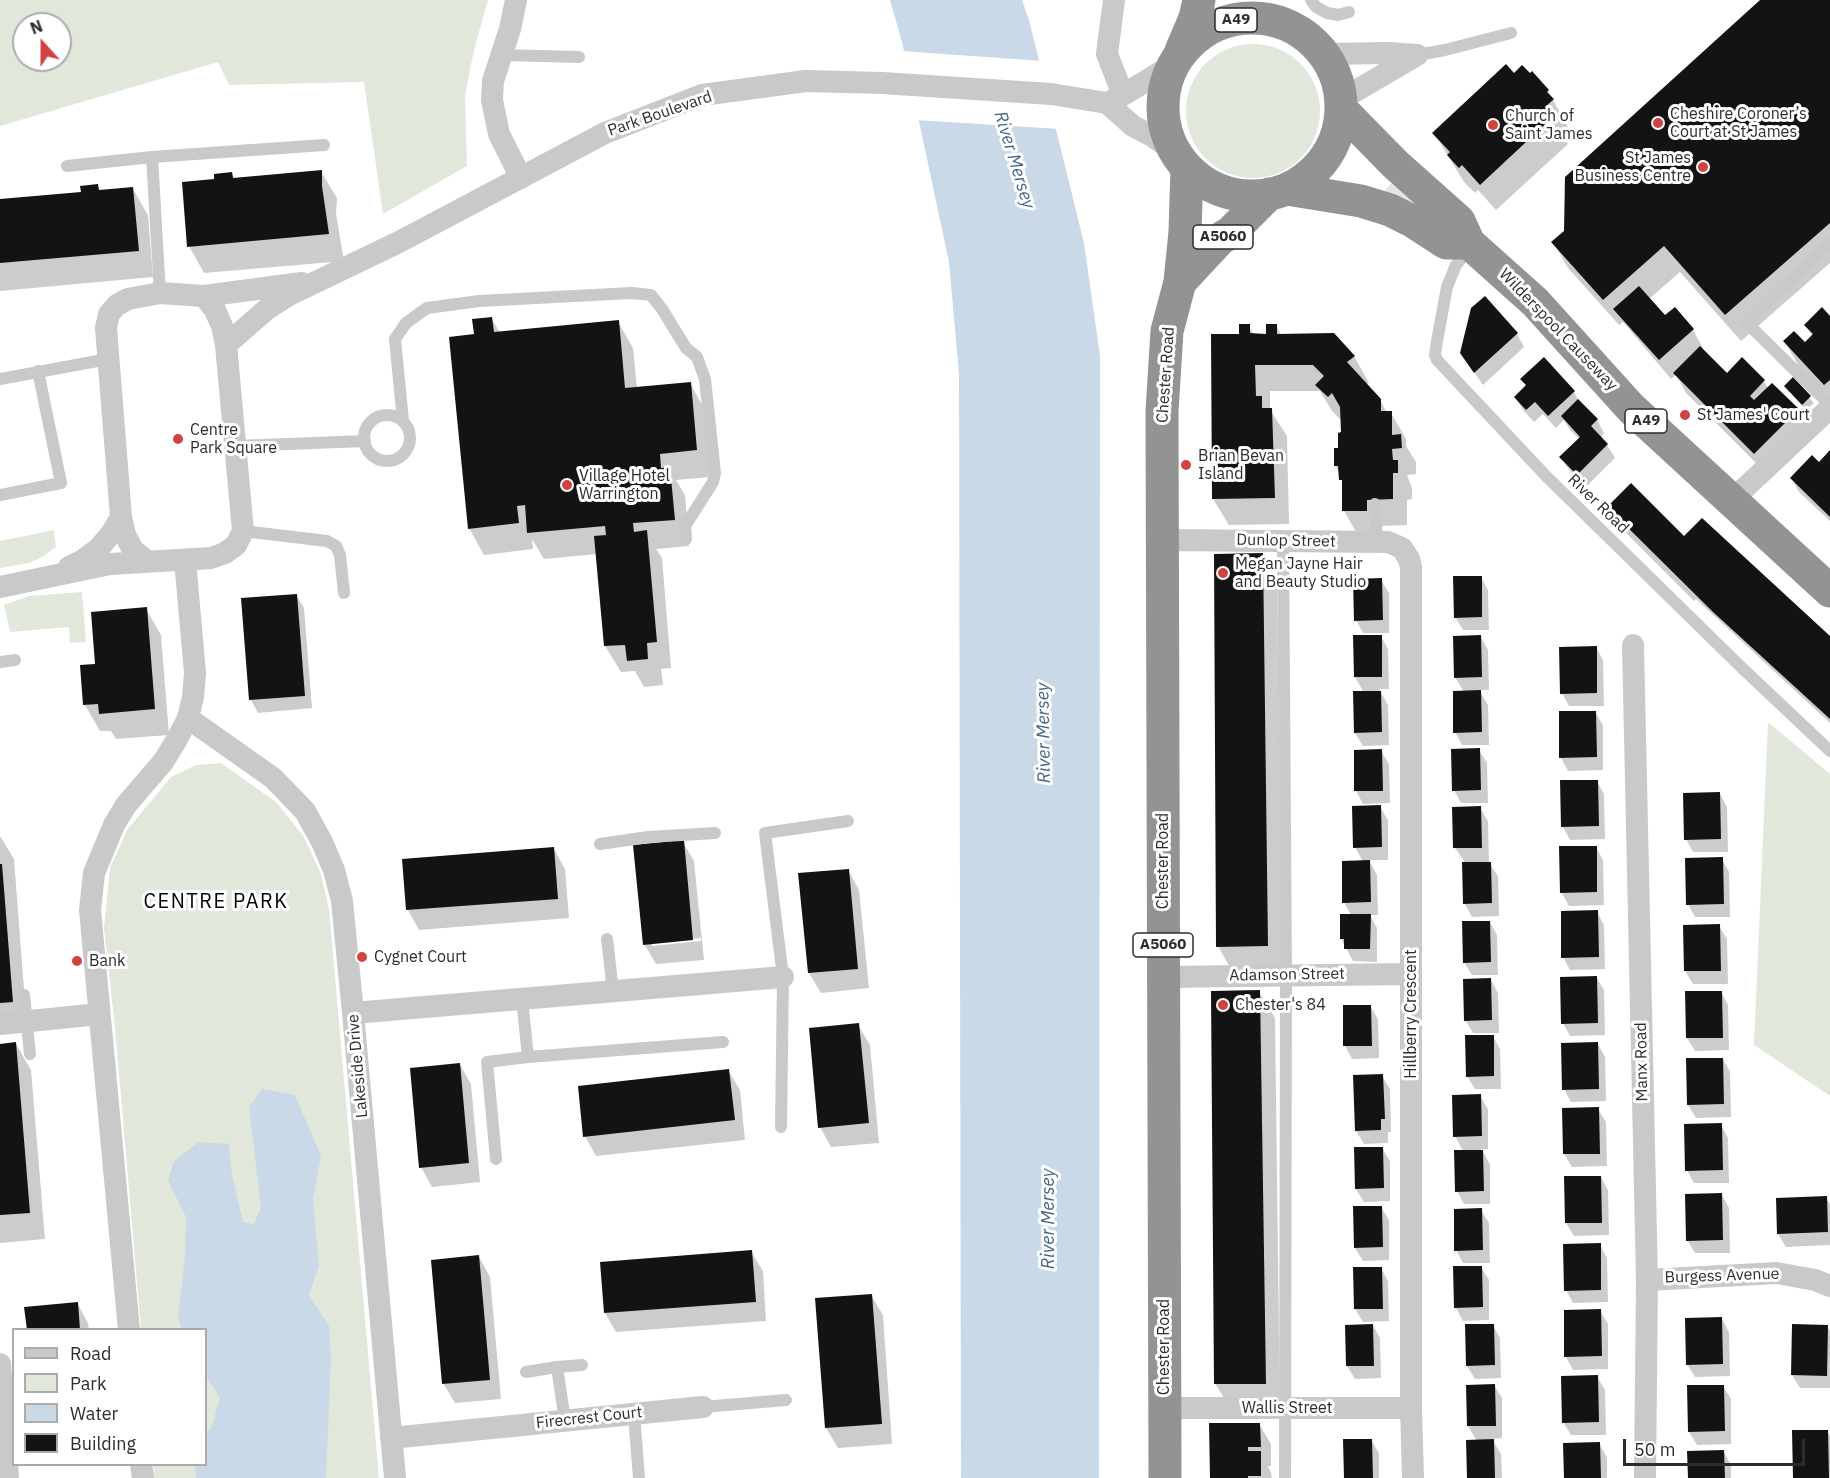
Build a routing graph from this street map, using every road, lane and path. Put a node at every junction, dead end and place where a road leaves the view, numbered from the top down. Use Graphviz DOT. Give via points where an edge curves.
graph roads {
  1 [pos="516,0"];
  2 [pos="1114,0"];
  3 [pos="1198,0"];
  4 [pos="1271,0"];
  5 [pos="1311,0"];
  6 [pos="1349,12"];
  7 [pos="1300,30"];
  8 [pos="1511,33"];
  9 [pos="1325,54"];
  10 [pos="502,55"];
  11 [pos="1417,55"];
  12 [pos="579,57"];
  13 [pos="1177,58"];
  14 [pos="1115,99"];
  15 [pos="1342,104"];
  16 [pos="324,144"];
  17 [pos="152,157"];
  18 [pos="1181,160"];
  19 [pos="67,166"];
  20 [pos="521,178"];
  21 [pos="1278,192"];
  22 [pos="1830,243"];
  23 [pos="1470,244"];
  24 [pos="318,281"];
  25 [pos="1180,282"];
  26 [pos="160,293"];
  27 [pos="204,296"];
  28 [pos="226,345"];
  29 [pos="108,359"];
  30 [pos="38,371"];
  31 [pos="0,379"];
  32 [pos="1830,406"];
  33 [pos="403,421"];
  34 [pos="365,441"];
  35 [pos="236,446"];
  36 [pos="0,495"];
  37 [pos="1732,500"];
  38 [pos="1375,504"];
  39 [pos="121,517"];
  40 [pos="243,531"];
  41 [pos="686,539"];
  42 [pos="1163,540"];
  43 [pos="1283,541"];
  44 [pos="1377,542"];
  45 [pos="1406,552"];
  46 [pos="185,560"];
  47 [pos="147,561"];
  48 [pos="49,577"];
  49 [pos="0,587"];
  50 [pos="1830,591"];
  51 [pos="344,593"];
  52 [pos="1633,645"];
  53 [pos="15,660"];
  54 [pos="0,662"];
  55 [pos="188,718"];
  56 [pos="1830,751"];
  57 [pos="848,821"];
  58 [pos="715,833"];
  59 [pos="600,844"];
  60 [pos="607,939"];
  61 [pos="1411,974"];
  62 [pos="1286,975"];
  63 [pos="783,977"];
  64 [pos="1164,977"];
  65 [pos="613,991"];
  66 [pos="24,995"];
  67 [pos="522,999"];
  68 [pos="353,1013"];
  69 [pos="99,1014"];
  70 [pos="26,1021"];
  71 [pos="0,1024"];
  72 [pos="723,1042"];
  73 [pos="30,1054"];
  74 [pos="528,1057"];
  75 [pos="781,1127"];
  76 [pos="496,1159"];
  77 [pos="1647,1280"];
  78 [pos="1830,1286"];
  79 [pos="129,1328"];
  80 [pos="0,1364"];
  81 [pos="582,1365"];
  82 [pos="557,1367"];
  83 [pos="526,1372"];
  84 [pos="786,1400"];
  85 [pos="703,1407"];
  86 [pos="1286,1407"];
  87 [pos="1164,1408"];
  88 [pos="1411,1408"];
  89 [pos="634,1414"];
  90 [pos="566,1420"];
  91 [pos="391,1438"];
  92 [pos="8,1478"];
  93 [pos="395,1478"];
  94 [pos="639,1478"];
  95 [pos="1165,1478"];
  96 [pos="1285,1478"];
  97 [pos="1413,1478"];
  98 [pos="1645,1478"];
  1 -- 10 [label="street"];
  2 -- 14 [label="street" via="1107,54"];
  3 -- 13 [label="highway, A49" via="1195,18"];
  4 -- 7 [label="highway, A49"];
  5 -- 6 [label="lane" via="1327,13"];
  7 -- 9 [label="highway, A49"];
  7 -- 13 [label="highway, A49" via="1276,20 1244,18 1223,22 1200,34"];
  8 -- 11 [label="lane"];
  9 -- 11 [label="street"];
  9 -- 15 [label="highway, A49" via="1336,75"];
  10 -- 12 [label="lane"];
  10 -- 20 [label="street" via="493,81 493,109 499,134"];
  11 -- 15 [label="street"];
  13 -- 14 [label="street"];
  13 -- 18 [label="highway, A49" via="1167,81 1163,117 1167,135"];
  14 -- 18 [label="street" via="1133,126"];
  14 -- 20 [label="street, Park Boulevard" via="882,82 806,81 702,95 605,133"];
  15 -- 21 [label="highway, A49" via="1339,130 1324,160 1305,180"];
  15 -- 23 [label="highway, Wilderspool Causeway / A49" via="1395,164 1459,221"];
  16 -- 17 [label="lane"];
  17 -- 19 [label="lane"];
  17 -- 26 [label="lane"];
  18 -- 21 [label="highway" via="1220,189 1239,195"];
  18 -- 25 [label="highway, Chester Road / A5060"];
  20 -- 24 [label="street, Park Boulevard"];
  21 -- 23 [label="highway" via="1361,201 1390,210 1446,243"];
  21 -- 25 [label="highway, Chester Road / A5060" via="1220,239"];
  22 -- 32 [label="lane" via="1746,322"];
  23 -- 37 [label="highway, Wilderspool Causeway / A49" via="1535,302 1631,408"];
  23 -- 56 [label="lane, River Road" via="1447,287 1437,360 1546,476"];
  24 -- 27 [label="street, Park Boulevard"];
  24 -- 28 [label="street, Park Boulevard" via="267,309"];
  25 -- 42 [label="highway, Chester Road / A5060" via="1167,331 1164,366"];
  26 -- 27 [label="street"];
  26 -- 29 [label="street" via="128,299 109,314"];
  27 -- 28 [label="street" via="215,310"];
  28 -- 35 [label="street"];
  29 -- 30 [label="lane"];
  29 -- 39 [label="street"];
  30 -- 31 [label="lane"];
  30 -- 36 [label="lane" via="61,483"];
  32 -- 37 [label="street"];
  33 -- 34 [label="lane" via="388,415 374,420 365,433"];
  33 -- 34 [label="lane" via="410,442 397,459 376,458"];
  33 -- 41 [label="lane" via="395,339 406,323 427,308 491,300 651,295 686,348 697,357 705,380 715,473 685,526"];
  34 -- 35 [label="lane"];
  35 -- 40 [label="street"];
  37 -- 50 [label="highway, Wilderspool Causeway / A49"];
  38 -- 44 [label="lane"];
  39 -- 47 [label="street" via="133,550"];
  39 -- 48 [label="street" via="99,548"];
  40 -- 46 [label="street" via="236,545 225,553"];
  40 -- 51 [label="lane" via="327,541 336,546"];
  42 -- 43 [label="street, Dunlop Street"];
  42 -- 64 [label="highway, Chester Road / A5060"];
  43 -- 44 [label="street, Dunlop Street"];
  43 -- 62 [label="lane"];
  44 -- 45 [label="street, Dunlop Street" via="1396,544"];
  45 -- 61 [label="street, Hillberry Crescent" via="1411,567"];
  46 -- 47 [label="street"];
  46 -- 55 [label="street" via="195,673"];
  47 -- 48 [label="street" via="110,564"];
  48 -- 49 [label="street"];
  52 -- 77 [label="street, Manx Road"];
  53 -- 54 [label="lane"];
  55 -- 68 [label="street, Lakeside Drive" via="273,778 305,811 317,832 334,870 342,901"];
  55 -- 69 [label="street" via="163,762 114,825 94,873 90,910"];
  57 -- 63 [label="lane" via="765,833"];
  58 -- 59 [label="lane"];
  60 -- 65 [label="lane"];
  61 -- 62 [label="street, Adamson Street"];
  61 -- 88 [label="street, Hillberry Crescent"];
  62 -- 64 [label="street, Adamson Street"];
  62 -- 86 [label="lane"];
  63 -- 65 [label="street"];
  63 -- 75 [label="lane"];
  64 -- 87 [label="highway, Chester Road / A5060"];
  65 -- 67 [label="street"];
  66 -- 70 [label="lane"];
  67 -- 68 [label="street"];
  67 -- 74 [label="lane"];
  68 -- 91 [label="street, Lakeside Drive"];
  69 -- 70 [label="street"];
  69 -- 79 [label="street"];
  70 -- 71 [label="street"];
  70 -- 73 [label="lane"];
  72 -- 74 [label="lane"];
  74 -- 76 [label="lane" via="487,1062"];
  77 -- 78 [label="street, Burgess Avenue" via="1777,1273"];
  77 -- 98 [label="street, Manx Road"];
  80 -- 92 [label="street"];
  81 -- 82 [label="lane"];
  82 -- 83 [label="lane"];
  82 -- 90 [label="lane"];
  84 -- 85 [label="lane, Firecrest Court"];
  85 -- 89 [label="street, Firecrest Court"];
  86 -- 87 [label="street, Wallis Street"];
  86 -- 88 [label="street, Wallis Street"];
  86 -- 96 [label="lane"];
  87 -- 95 [label="highway, Chester Road / A5060"];
  88 -- 97 [label="street, Hillberry Crescent"];
  89 -- 90 [label="street, Firecrest Court"];
  89 -- 94 [label="lane"];
  90 -- 91 [label="street, Firecrest Court"];
  91 -- 93 [label="street, Lakeside Drive"];
}
